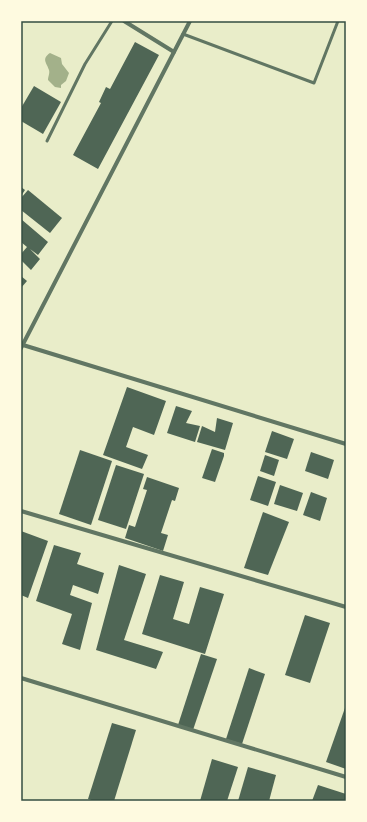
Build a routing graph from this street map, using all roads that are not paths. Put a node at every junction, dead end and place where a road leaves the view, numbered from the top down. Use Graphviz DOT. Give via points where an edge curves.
graph roads {
  1 [pos="112,21"];
  2 [pos="124,21"];
  3 [pos="190,21"];
  4 [pos="338,21"];
  5 [pos="183,34"];
  6 [pos="174,52"];
  7 [pos="47,141"];
  8 [pos="22,347"];
  9 [pos="346,444"];
  10 [pos="21,511"];
  11 [pos="346,607"];
  12 [pos="21,678"];
  13 [pos="346,777"];
  1 -- 7 [label="lane" via="85,64"];
  2 -- 6 [label="street"];
  3 -- 5 [label="street"];
  4 -- 5 [label="lane" via="314,83"];
  5 -- 6 [label="street"];
  6 -- 8 [label="street"];
  8 -- 9 [label="street"];
  10 -- 11 [label="street"];
  12 -- 13 [label="street"];
}
